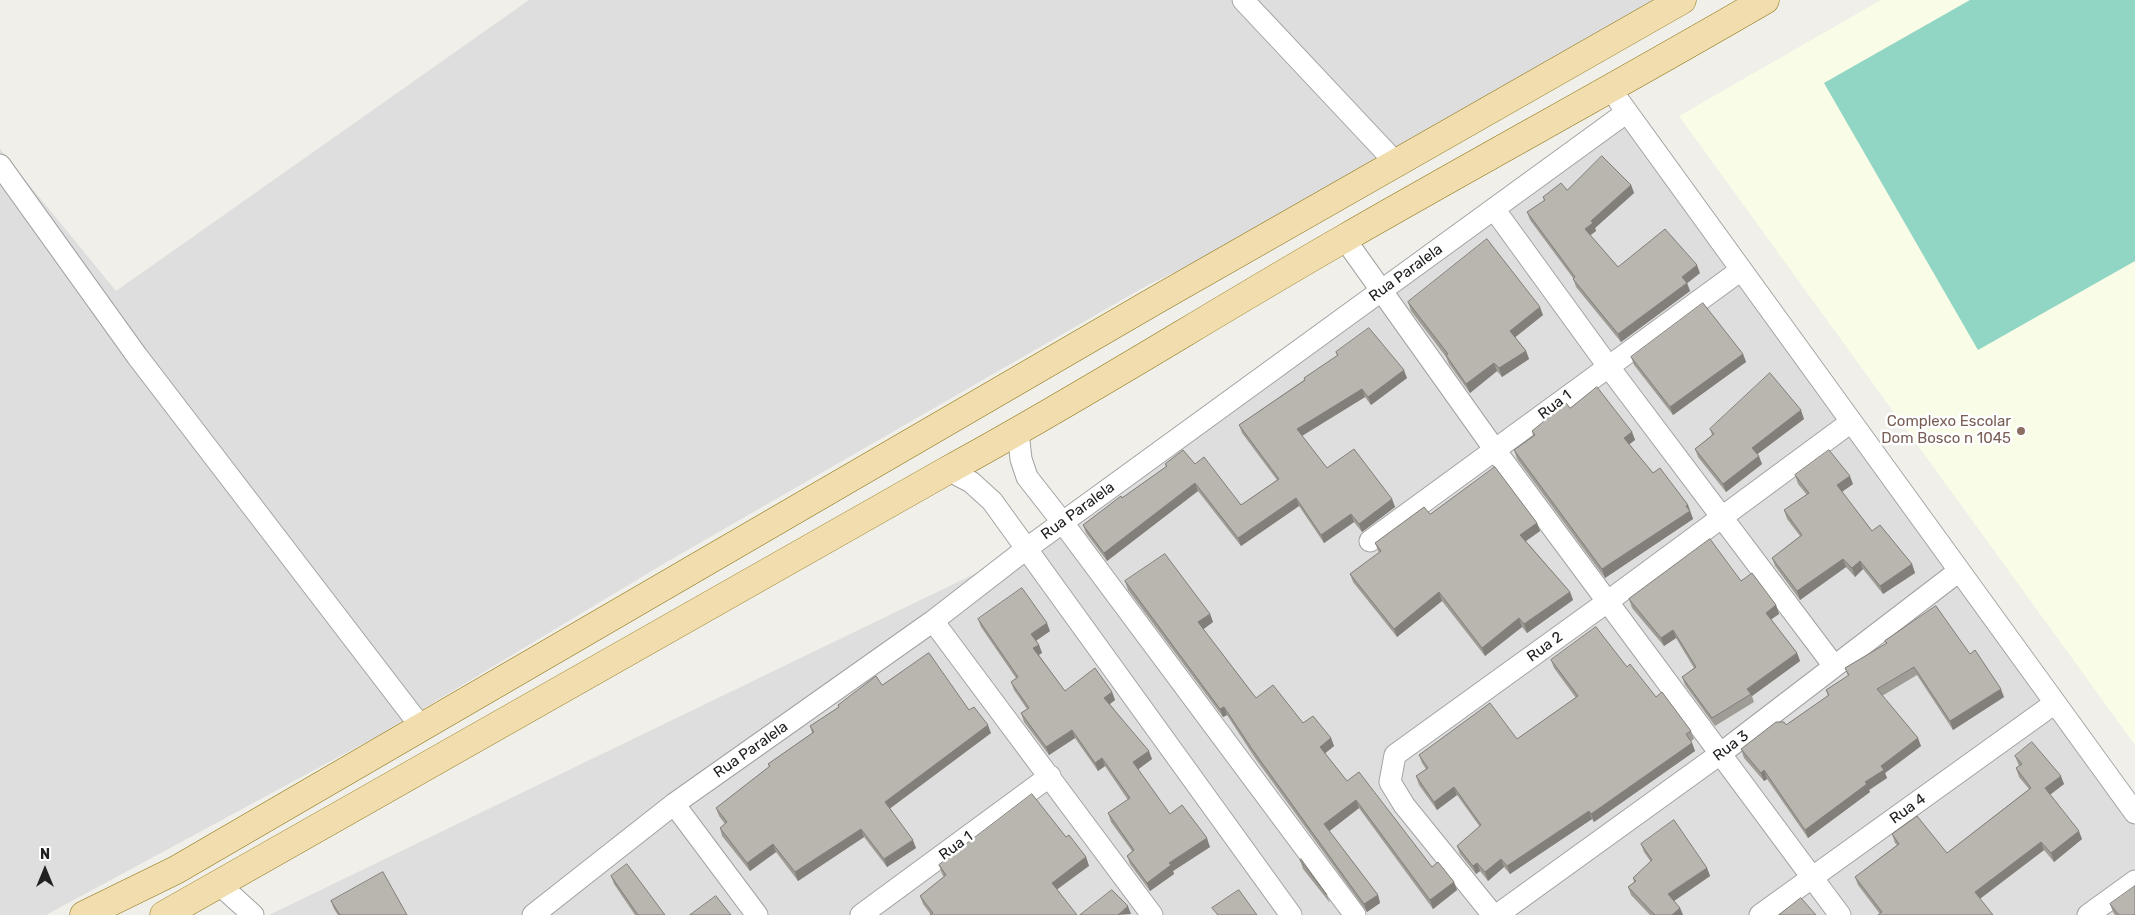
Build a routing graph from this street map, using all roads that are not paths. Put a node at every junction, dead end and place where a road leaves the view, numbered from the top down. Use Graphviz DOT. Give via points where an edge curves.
graph roads {
  1 [pos="1243,0"];
  2 [pos="1682,0"];
  3 [pos="1765,0"];
  4 [pos="1610,90"];
  5 [pos="1627,112"];
  6 [pos="1397,164"];
  7 [pos="0,166"];
  8 [pos="1494,209"];
  9 [pos="1344,238"];
  10 [pos="1741,270"];
  11 [pos="1381,291"];
  12 [pos="1608,366"];
  13 [pos="1851,422"];
  14 [pos="1018,432"];
  15 [pos="1495,450"];
  16 [pos="948,470"];
  17 [pos="1720,517"];
  18 [pos="1062,522"];
  19 [pos="1370,542"];
  20 [pos="1026,549"];
  21 [pos="1959,570"];
  22 [pos="1607,602"];
  23 [pos="933,621"];
  24 [pos="1834,666"];
  25 [pos="2055,703"];
  26 [pos="422,728"];
  27 [pos="1720,754"];
  28 [pos="1050,776"];
  29 [pos="674,804"];
  30 [pos="2135,813"];
  31 [pos="1812,878"];
  32 [pos="2135,881"];
  33 [pos="219,884"];
  34 [pos="84,915"];
  35 [pos="164,915"];
  36 [pos="253,915"];
  37 [pos="533,915"];
  38 [pos="757,915"];
  39 [pos="861,915"];
  40 [pos="1152,915"];
  41 [pos="1291,915"];
  42 [pos="1354,915"];
  43 [pos="1492,915"];
  44 [pos="1497,915"];
  45 [pos="1760,915"];
  46 [pos="1840,915"];
  47 [pos="2088,915"];
  1 -- 6 [label="street"];
  2 -- 6 [label="main road"];
  3 -- 4 [label="main road"];
  4 -- 5 [label="street"];
  4 -- 9 [label="main road"];
  5 -- 8 [label="street, Rua Paralela"];
  5 -- 10 [label="street"];
  6 -- 26 [label="main road" via="1130,315"];
  7 -- 26 [label="street" via="137,356"];
  8 -- 11 [label="street, Rua Paralela"];
  8 -- 12 [label="street"];
  9 -- 11 [label="street"];
  9 -- 14 [label="main road"];
  10 -- 12 [label="street, Rua 1"];
  10 -- 13 [label="street"];
  11 -- 15 [label="street"];
  11 -- 18 [label="street, Rua Paralela"];
  12 -- 15 [label="street, Rua 1"];
  12 -- 17 [label="street"];
  13 -- 17 [label="street, Rua 2"];
  13 -- 21 [label="street"];
  14 -- 16 [label="main road"];
  14 -- 18 [label="street" via="1027,477"];
  15 -- 19 [label="street, Rua 1"];
  15 -- 22 [label="street"];
  16 -- 20 [label="street" via="971,482 992,501"];
  16 -- 33 [label="main road"];
  17 -- 22 [label="street, Rua 2"];
  17 -- 24 [label="street"];
  18 -- 20 [label="street, Rua Paralela"];
  18 -- 42 [label="street"];
  20 -- 23 [label="street, Rua Paralela"];
  20 -- 41 [label="street"];
  21 -- 24 [label="street, Rua 3"];
  21 -- 25 [label="street"];
  22 -- 27 [label="street"];
  22 -- 43 [label="street, Rua 2" via="1395,755 1390,782 1404,805"];
  23 -- 28 [label="street"];
  23 -- 29 [label="street, Rua Paralela"];
  24 -- 27 [label="street, Rua 3"];
  25 -- 30 [label="street"];
  25 -- 31 [label="street, Rua 4"];
  26 -- 34 [label="main road" via="176,870"];
  27 -- 31 [label="street"];
  27 -- 44 [label="street, Rua 3"];
  28 -- 39 [label="street, Rua 1"];
  28 -- 40 [label="street"];
  29 -- 37 [label="street, Rua Paralela"];
  29 -- 38 [label="street"];
  31 -- 45 [label="street, Rua 4"];
  31 -- 46 [label="street"];
  32 -- 47 [label="street"];
  33 -- 35 [label="main road"];
  33 -- 36 [label="street"];
}
